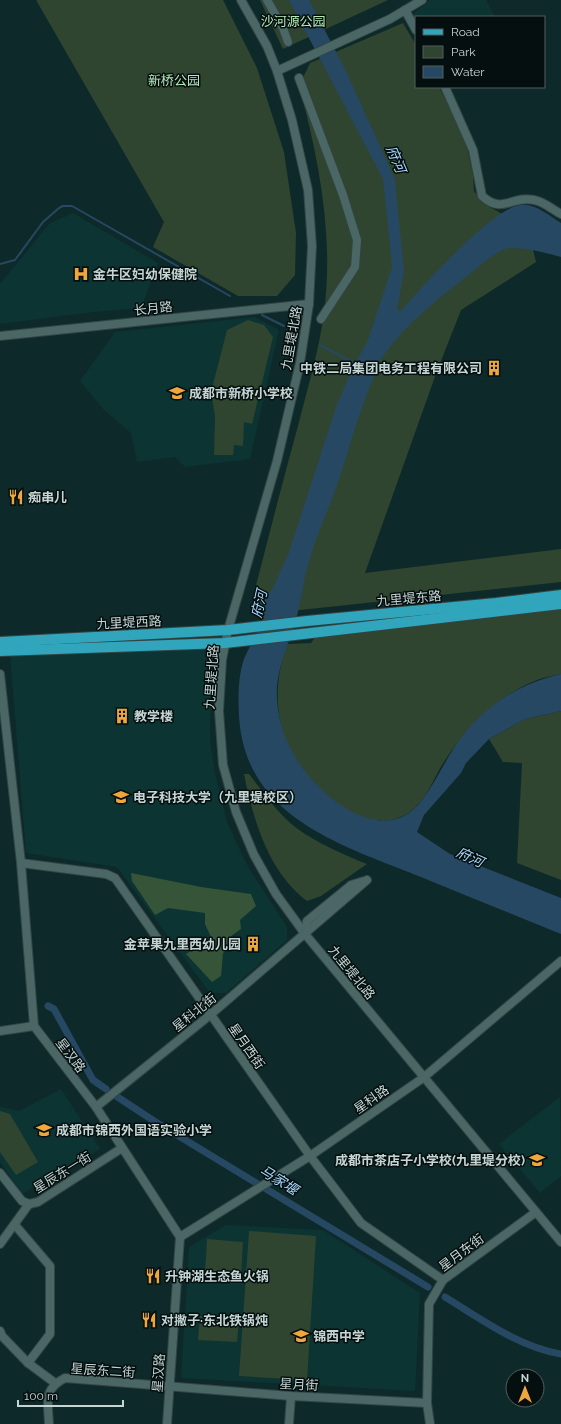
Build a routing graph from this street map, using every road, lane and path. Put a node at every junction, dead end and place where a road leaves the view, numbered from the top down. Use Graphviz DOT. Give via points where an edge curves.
graph roads {
  1 [pos="241,0"];
  2 [pos="267,0"];
  3 [pos="422,0"];
  4 [pos="405,10"];
  5 [pos="415,28"];
  6 [pos="288,42"];
  7 [pos="277,71"];
  8 [pos="300,78"];
  9 [pos="445,88"];
  10 [pos="561,214"];
  11 [pos="309,304"];
  12 [pos="321,319"];
  13 [pos="0,336"];
  14 [pos="561,595"];
  15 [pos="561,604"];
  16 [pos="259,626"];
  17 [pos="228,630"];
  18 [pos="0,642"];
  19 [pos="225,643"];
  20 [pos="0,651"];
  21 [pos="0,674"];
  22 [pos="21,863"];
  23 [pos="305,934"];
  24 [pos="561,960"];
  25 [pos="210,1015"];
  26 [pos="34,1026"];
  27 [pos="0,1031"];
  28 [pos="423,1078"];
  29 [pos="96,1107"];
  30 [pos="122,1148"];
  31 [pos="310,1156"];
  32 [pos="0,1173"];
  33 [pos="29,1204"];
  34 [pos="536,1212"];
  35 [pos="15,1225"];
  36 [pos="180,1237"];
  37 [pos="561,1242"];
  38 [pos="0,1244"];
  39 [pos="443,1280"];
  40 [pos="0,1331"];
  41 [pos="28,1363"];
  42 [pos="55,1383"];
  43 [pos="169,1388"];
  44 [pos="291,1396"];
  45 [pos="427,1403"];
  46 [pos="49,1424"];
  47 [pos="167,1424"];
  48 [pos="289,1424"];
  49 [pos="430,1424"];
  1 -- 7 [label="street, 九里堤北路" via="267,46"];
  2 -- 6 [label="street"];
  3 -- 4 [label="street"];
  4 -- 5 [label="street"];
  4 -- 7 [label="street"];
  7 -- 11 [label="street, 九里堤北路" via="292,120 308,190 312,246"];
  8 -- 12 [label="street" via="357,240 354,267"];
  9 -- 10 [label="street" via="473,150 482,196 494,205 522,199 535,200"];
  11 -- 13 [label="street, 长月路"];
  11 -- 17 [label="street, 九里堤北路" via="300,363 277,461"];
  14 -- 16 [label="main road, 九里堤东路"];
  15 -- 19 [label="main road"];
  16 -- 17 [label="main road, 九里堤西路"];
  17 -- 18 [label="main road, 九里堤西路"];
  17 -- 19 [label="street, 九里堤北路"];
  19 -- 20 [label="main road"];
  19 -- 23 [label="street, 九里堤北路" via="219,711 223,765 236,812 254,855 276,894"];
  21 -- 22 [label="street"];
  22 -- 25 [label="street, 星月西街" via="106,874 116,878"];
  22 -- 26 [label="street"];
  23 -- 23 [label="street, 星科北街" via="308,931 367,880 351,885 307,921"];
  23 -- 25 [label="street, 星科北街"];
  23 -- 28 [label="street, 九里堤北路"];
  24 -- 28 [label="street, 星科路"];
  25 -- 29 [label="street, 星科北街"];
  25 -- 31 [label="street, 星月西街"];
  26 -- 27 [label="street"];
  26 -- 29 [label="street, 星汉路"];
  28 -- 31 [label="street, 星科路"];
  28 -- 34 [label="street, 九里堤北路"];
  29 -- 30 [label="street, 星汉路"];
  30 -- 33 [label="street, 星辰东一街" via="38,1202"];
  30 -- 36 [label="street, 星汉路"];
  31 -- 36 [label="street, 星科路"];
  31 -- 39 [label="street, 星月西街" via="361,1223"];
  32 -- 33 [label="street, 星辰东一街" via="22,1201"];
  33 -- 35 [label="street"];
  34 -- 37 [label="street, 九里堤北路"];
  34 -- 39 [label="street, 星月东街"];
  35 -- 38 [label="street"];
  35 -- 41 [label="street" via="50,1266 50,1334"];
  36 -- 43 [label="street, 星汉路"];
  39 -- 45 [label="street, 星月东街" via="429,1304"];
  40 -- 41 [label="street"];
  41 -- 42 [label="street"];
  42 -- 43 [label="street, 星辰东二街" via="65,1378"];
  42 -- 46 [label="street, 星辰东二街" via="48,1393"];
  43 -- 44 [label="street, 星月街"];
  43 -- 47 [label="street, 星汉路"];
  44 -- 45 [label="street, 星月街"];
  44 -- 48 [label="street"];
  45 -- 49 [label="street, 星月东街"];
}
